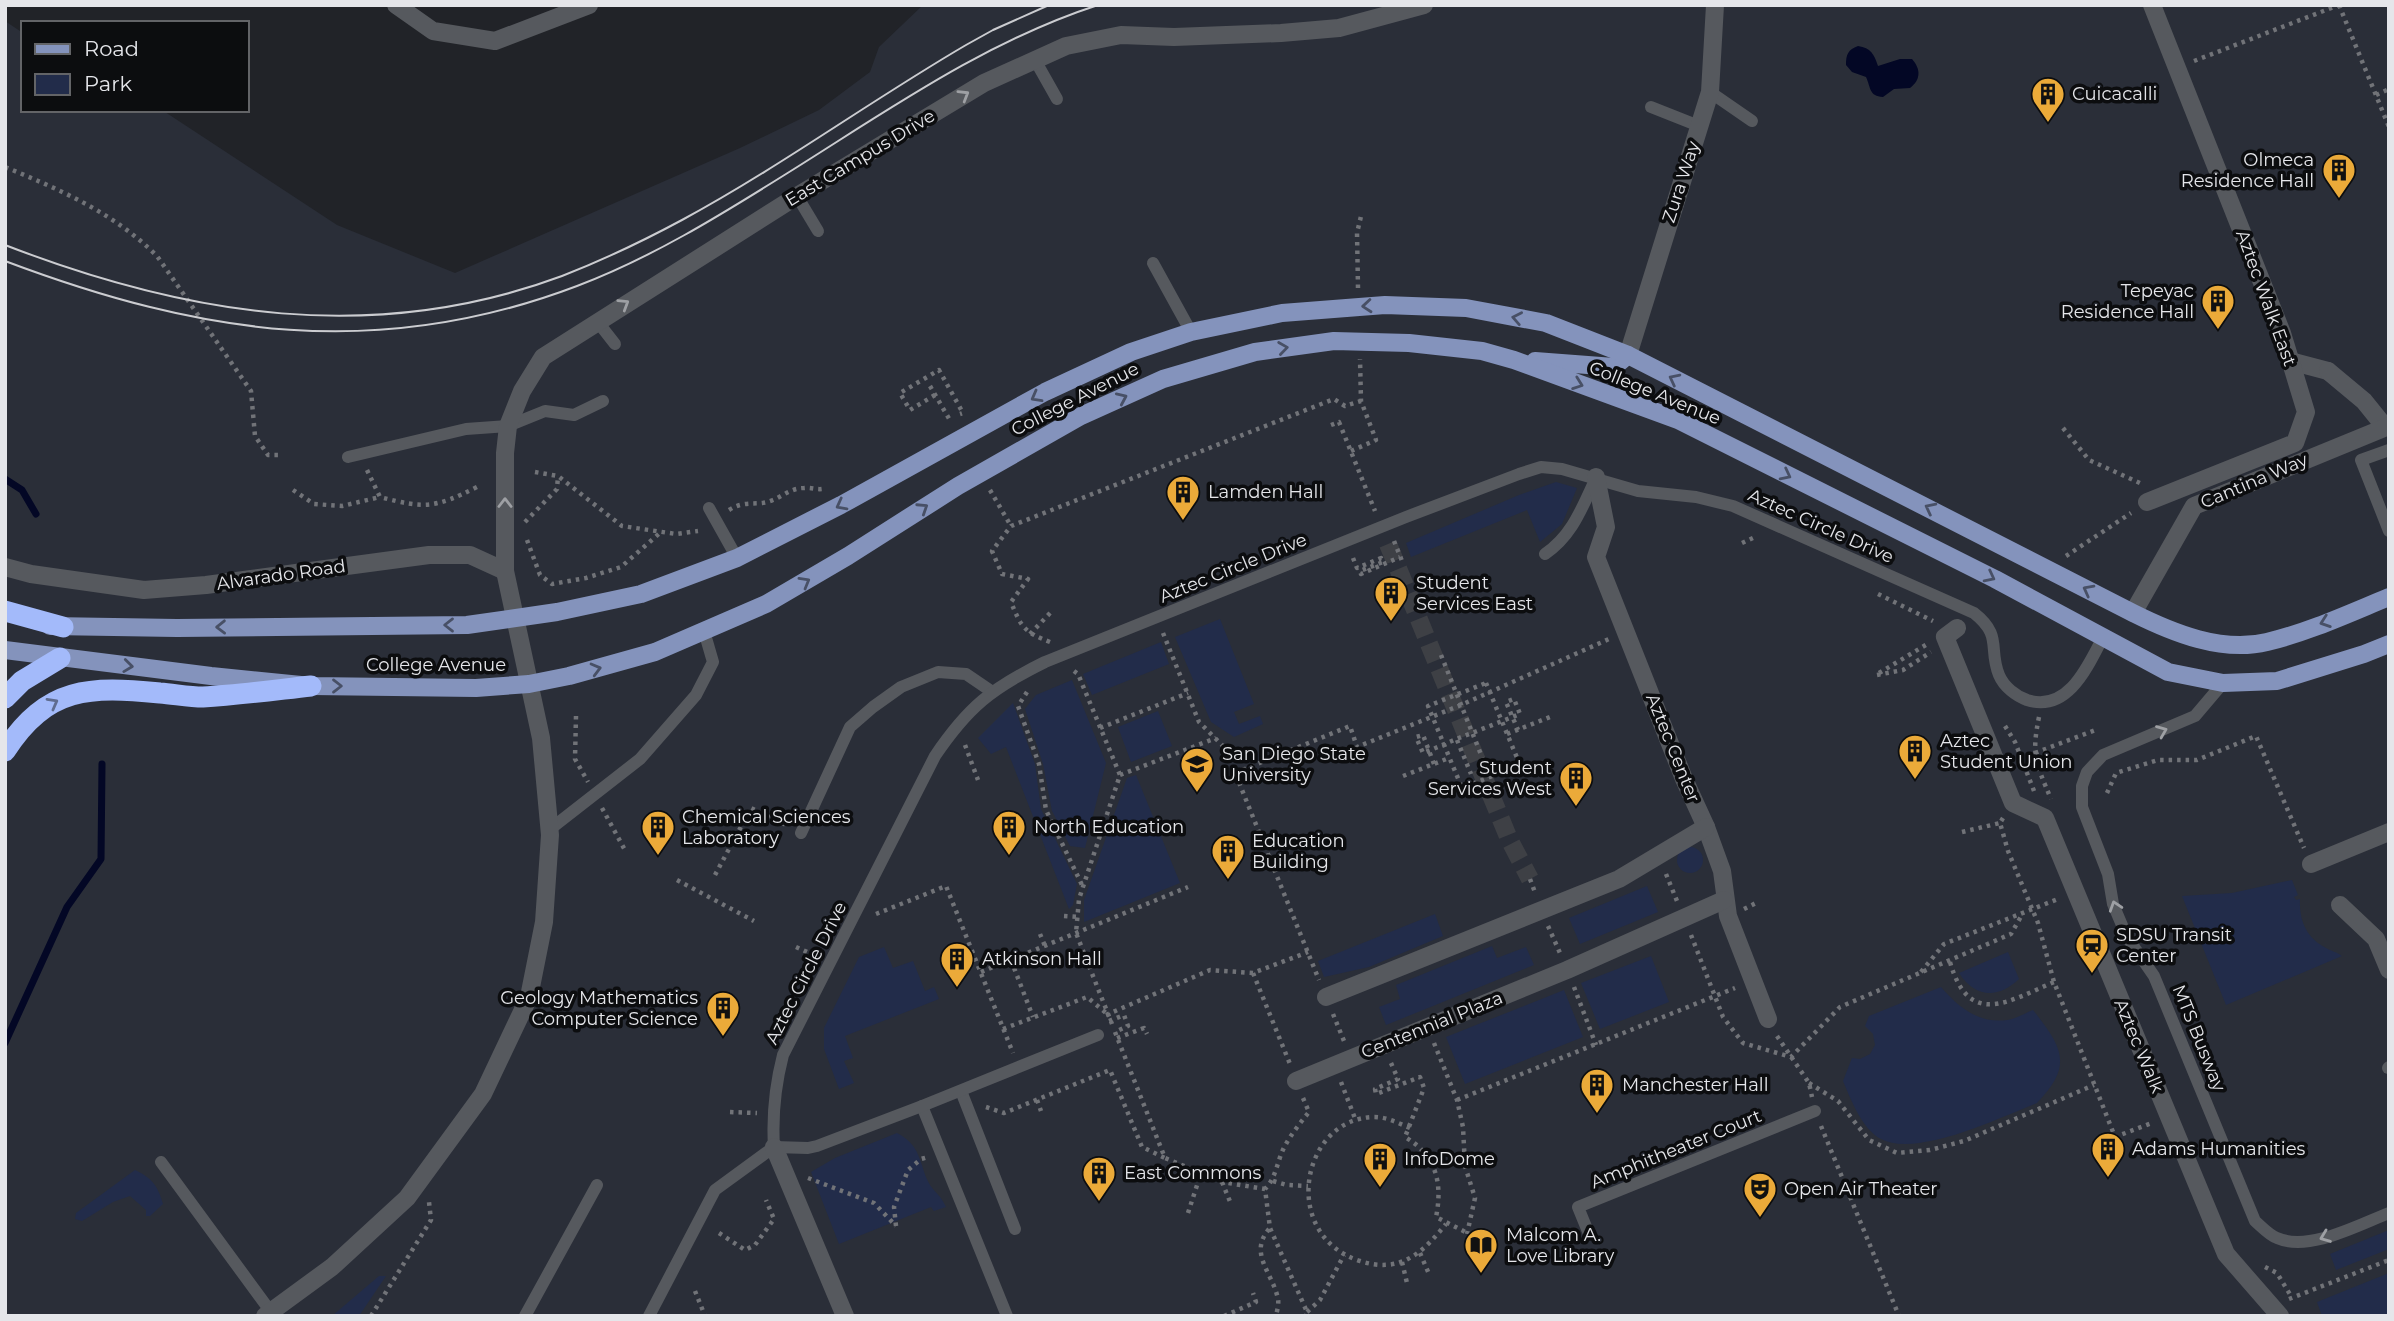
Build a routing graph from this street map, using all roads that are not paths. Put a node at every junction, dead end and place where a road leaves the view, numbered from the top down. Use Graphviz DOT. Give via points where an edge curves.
graph roads {
  1 [pos="396,5"];
  2 [pos="589,5"];
  3 [pos="1424,5"];
  4 [pos="1715,5"];
  5 [pos="2152,5"];
  6 [pos="1035,60"];
  7 [pos="1710,92"];
  8 [pos="1057,99"];
  9 [pos="1651,107"];
  10 [pos="1752,121"];
  11 [pos="1699,126"];
  12 [pos="797,196"];
  13 [pos="818,231"];
  14 [pos="1153,263"];
  15 [pos="597,321"];
  16 [pos="1191,332"];
  17 [pos="615,344"];
  18 [pos="1628,355"];
  19 [pos="1514,360"];
  20 [pos="2290,361"];
  21 [pos="603,401"];
  22 [pos="509,426"];
  23 [pos="2388,430"];
  24 [pos="2389,450"];
  25 [pos="348,457"];
  26 [pos="1596,477"];
  27 [pos="2146,494"];
  28 [pos="709,508"];
  29 [pos="2389,531"];
  30 [pos="1545,554"];
  31 [pos="737,558"];
  32 [pos="5,567"];
  33 [pos="505,571"];
  34 [pos="2389,597"];
  35 [pos="5,611"];
  36 [pos="2133,613"];
  37 [pos="516,619"];
  38 [pos="5,621"];
  39 [pos="63,627"];
  40 [pos="1957,628"];
  41 [pos="704,631"];
  42 [pos="2103,638"];
  43 [pos="2389,644"];
  44 [pos="5,650"];
  45 [pos="60,658"];
  46 [pos="2222,683"];
  47 [pos="530,684"];
  48 [pos="311,686"];
  49 [pos="991,691"];
  50 [pos="5,698"];
  51 [pos="5,751"];
  52 [pos="1706,827"];
  53 [pos="549,830"];
  54 [pos="2389,832"];
  55 [pos="802,833"];
  56 [pos="2311,864"];
  57 [pos="1724,900"];
  58 [pos="2340,905"];
  59 [pos="2389,970"];
  60 [pos="1326,997"];
  61 [pos="1771,1026"];
  62 [pos="1098,1035"];
  63 [pos="1296,1080"];
  64 [pos="961,1091"];
  65 [pos="922,1106"];
  66 [pos="1815,1111"];
  67 [pos="774,1147"];
  68 [pos="161,1162"];
  69 [pos="597,1185"];
  70 [pos="2389,1213"];
  71 [pos="1015,1229"];
  72 [pos="1589,1234"];
  73 [pos="2276,1311"];
  74 [pos="268,1314"];
  75 [pos="525,1316"];
  76 [pos="649,1316"];
  77 [pos="845,1316"];
  78 [pos="1007,1316"];
  1 -- 2 [label="street" via="433,31 495,41"];
  3 -- 6 [label="street, East Campus Drive" via="1339,28 1186,37 1121,35 1066,46"];
  4 -- 7 [label="street, Zura Way"];
  5 -- 20 [label="street, Aztec Walk East"];
  6 -- 8 [label="lane"];
  12 -- 6 [label="street, East Campus Drive, one-way" via="984,83"];
  7 -- 10 [label="lane"];
  7 -- 11 [label="street, Zura Way"];
  9 -- 11 [label="lane"];
  11 -- 18 [label="street, Zura Way"];
  12 -- 13 [label="lane"];
  15 -- 12 [label="street, East Campus Drive, one-way"];
  14 -- 16 [label="lane"];
  15 -- 17 [label="lane"];
  15 -- 22 [label="street, East Campus Drive" via="543,357 522,391"];
  18 -- 16 [label="main road, College Avenue, one-way" via="1546,323 1466,308 1385,305 1282,313"];
  16 -- 31 [label="main road, College Avenue, one-way" via="1131,352 1045,392"];
  18 -- 19 [label="main road" via="1614,367"];
  36 -- 18 [label="main road, College Avenue, one-way"];
  41 -- 19 [label="main road, College Avenue, one-way" via="778,597 1081,416 1163,379 1255,352 1334,341 1482,351"];
  19 -- 42 [label="main road, College Avenue, one-way" via="1678,420"];
  20 -- 23 [label="street" via="2328,371 2364,401"];
  20 -- 27 [label="street, Aztec Walk East" via="2306,412 2295,443"];
  21 -- 22 [label="lane" via="574,415 545,411"];
  22 -- 25 [label="lane" via="466,429"];
  33 -- 22 [label="street, East Campus Drive, one-way"];
  23 -- 36 [label="street, Cantina Way" via="2194,506"];
  24 -- 29 [label="lane" via="2361,460"];
  26 -- 30 [label="lane" via="1570,530"];
  26 -- 42 [label="lane, Aztec Circle Drive" via="1638,491 1733,506 1974,613 1992,634 2000,677 2019,697 2031,701 2067,693"];
  26 -- 49 [label="lane, Aztec Circle Drive" via="1541,467 1518,474 1055,657"];
  26 -- 52 [label="street, Aztec Center" via="1606,527 1596,557"];
  28 -- 31 [label="lane"];
  31 -- 37 [label="main road, College Avenue" via="641,594"];
  32 -- 33 [label="street, Alvarado Road" via="144,590 206,586 429,555 470,555"];
  33 -- 37 [label="street"];
  34 -- 36 [label="main road, College Avenue, one-way" via="2266,643 2194,638"];
  35 -- 39 [label="highway"];
  37 -- 39 [label="main road, College Avenue, one-way" via="467,625"];
  37 -- 47 [label="street"];
  38 -- 39 [label="main road, College Avenue"];
  40 -- 73 [label="street, Aztec Walk" via="1945,637 2010,794 2045,818 2226,1254"];
  47 -- 41 [label="main road, College Avenue, one-way" via="656,652"];
  41 -- 53 [label="lane" via="713,662 696,695 640,759"];
  42 -- 46 [label="main road, College Avenue" via="2168,672"];
  43 -- 46 [label="main road, College Avenue" via="2277,681"];
  44 -- 45 [label="main road, College Avenue"];
  45 -- 48 [label="main road, College Avenue, one-way"];
  45 -- 50 [label="highway" via="22,681"];
  70 -- 46 [label="lane, MTS Busway, one-way" via="2311,1242 2274,1237 2255,1221 2154,976 2127,937 2113,904 2108,874 2082,807 2087,772 2104,755 2196,716"];
  48 -- 47 [label="main road, College Avenue, one-way" via="477,688"];
  47 -- 53 [label="street" via="541,738"];
  51 -- 48 [label="highway, one-way" via="41,710 77,693 105,688 201,697"];
  49 -- 55 [label="lane" via="966,674 938,672 901,687 873,707 850,727"];
  49 -- 67 [label="lane, Aztec Circle Drive" via="956,725 935,756 783,1055 772,1113"];
  52 -- 57 [label="street, Aztec Center" via="1722,871"];
  52 -- 60 [label="street" via="1619,878"];
  53 -- 74 [label="street" via="544,922 529,997 483,1094 407,1198 332,1267"];
  54 -- 56 [label="street"];
  57 -- 61 [label="street, Aztec Center"];
  57 -- 63 [label="street, Centennial Plaza" via="1567,970"];
  58 -- 59 [label="street" via="2376,939"];
  62 -- 64 [label="lane"];
  64 -- 65 [label="lane"];
  64 -- 71 [label="lane"];
  65 -- 67 [label="lane" via="808,1148"];
  65 -- 78 [label="lane"];
  66 -- 72 [label="lane, Amphitheater Court" via="1578,1208"];
  67 -- 76 [label="lane" via="715,1191"];
  67 -- 77 [label="street"];
  68 -- 74 [label="lane"];
  69 -- 75 [label="lane"];
}
